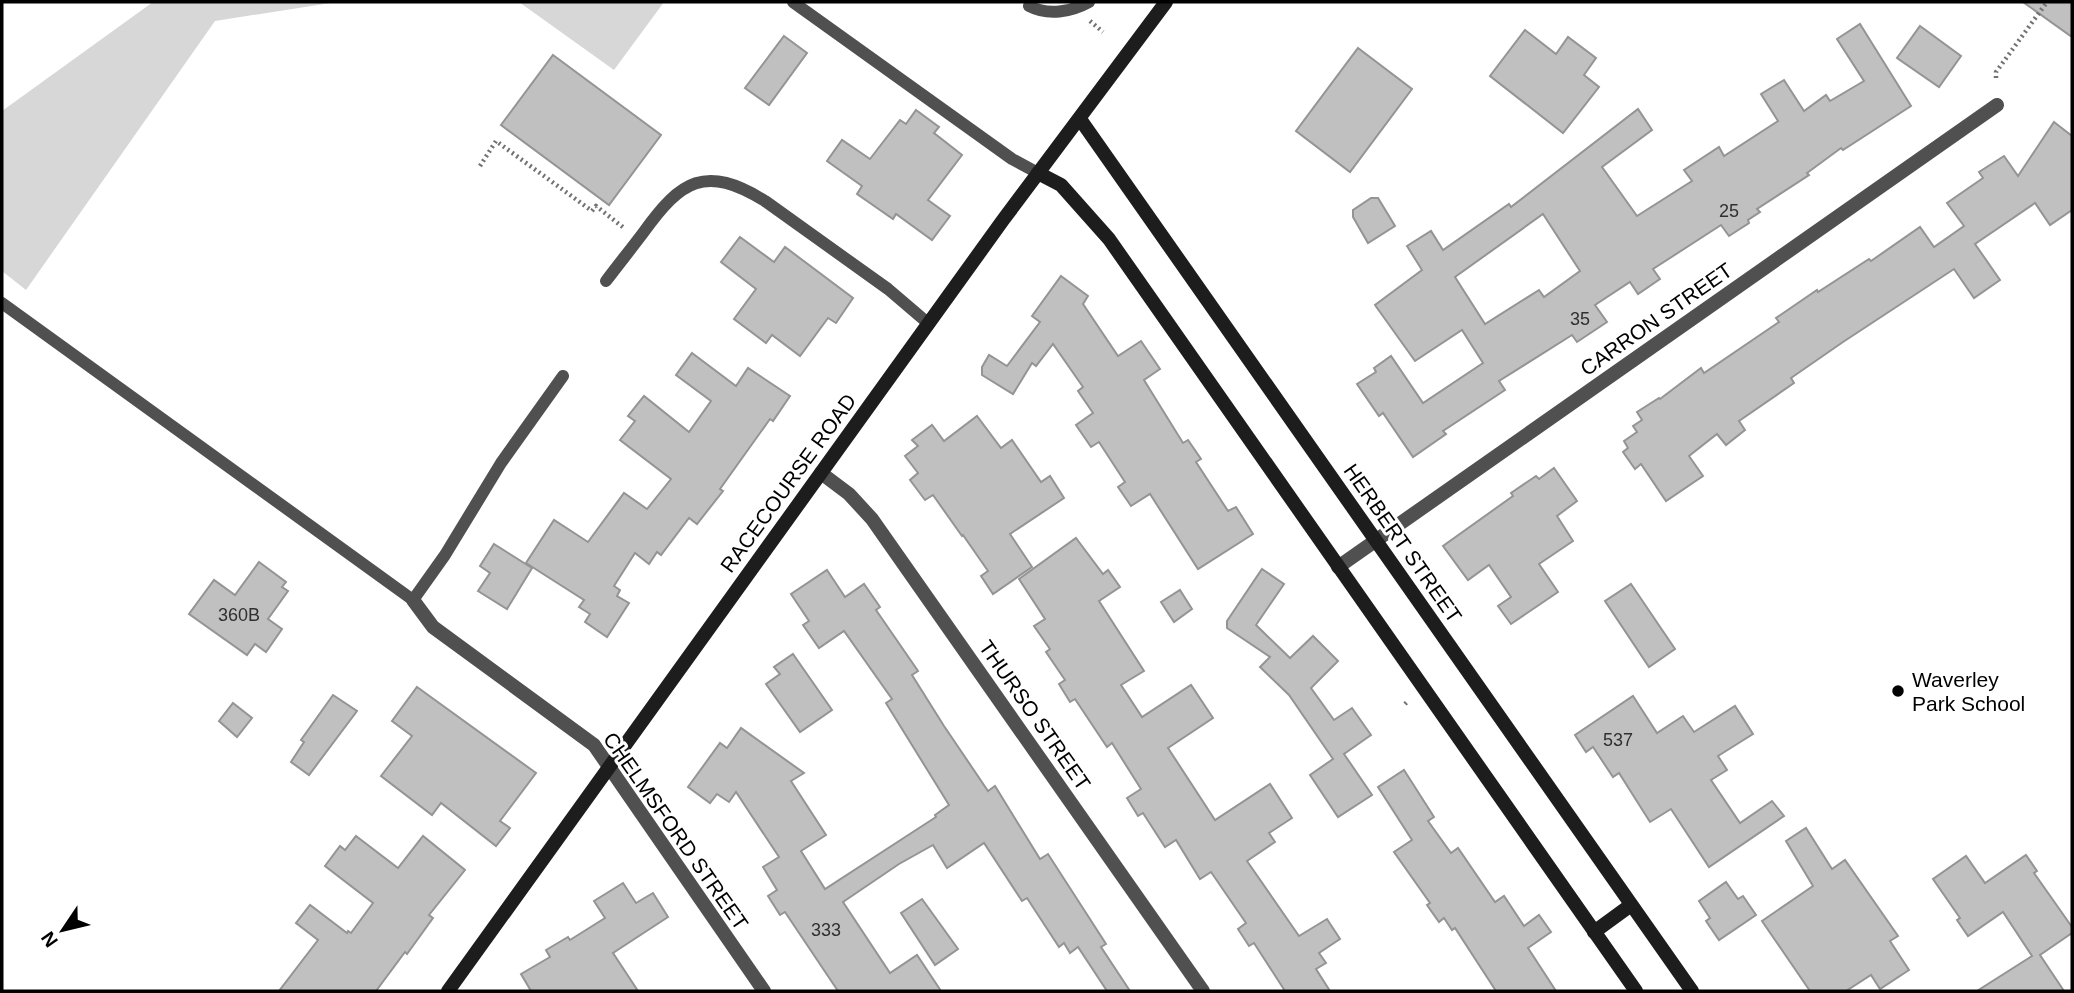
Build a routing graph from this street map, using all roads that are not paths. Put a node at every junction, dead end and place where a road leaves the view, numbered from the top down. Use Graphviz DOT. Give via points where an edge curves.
graph roads {
  1 [pos="793,2"];
  2 [pos="1089,2"];
  3 [pos="1166,2"];
  4 [pos="1029,6"];
  5 [pos="1997,105"];
  6 [pos="1080,120"];
  7 [pos="1038,173"];
  8 [pos="606,281"];
  9 [pos="2,303"];
  10 [pos="929,324"];
  11 [pos="564,376"];
  12 [pos="821,473"];
  13 [pos="1376,541"];
  14 [pos="1338,567"];
  15 [pos="414,600"];
  16 [pos="609,767"];
  17 [pos="1631,905"];
  18 [pos="1594,932"];
  19 [pos="448,991"];
  20 [pos="764,991"];
  21 [pos="1203,991"];
  22 [pos="1636,991"];
  23 [pos="1692,991"];
  1 -- 7 [label="lane"];
  2 -- 4 [label="lane" via="1045,12"];
  3 -- 6 [label="street, RACECOURSE ROAD"];
  5 -- 13 [label="street, CARRON STREET"];
  6 -- 7 [label="street, RACECOURSE ROAD"];
  6 -- 13 [label="street, HERBERT STREET"];
  7 -- 10 [label="street, RACECOURSE ROAD"];
  7 -- 14 [label="street" via="1061,185 1109,239"];
  8 -- 10 [label="lane" via="675,193 716,180 765,201"];
  9 -- 15 [label="lane"];
  10 -- 12 [label="street, RACECOURSE ROAD"];
  11 -- 15 [label="lane" via="501,463"];
  12 -- 16 [label="street, RACECOURSE ROAD"];
  12 -- 21 [label="street, THURSO STREET" via="872,519"];
  13 -- 14 [label="street, CARRON STREET"];
  13 -- 17 [label="street, HERBERT STREET"];
  14 -- 18 [label="street"];
  15 -- 16 [label="street, CHELMSFORD STREET" via="433,628 594,745"];
  16 -- 19 [label="street, RACECOURSE ROAD"];
  16 -- 20 [label="street, CHELMSFORD STREET"];
  17 -- 18 [label="street"];
  17 -- 23 [label="street, HERBERT STREET"];
  18 -- 22 [label="street"];
}
